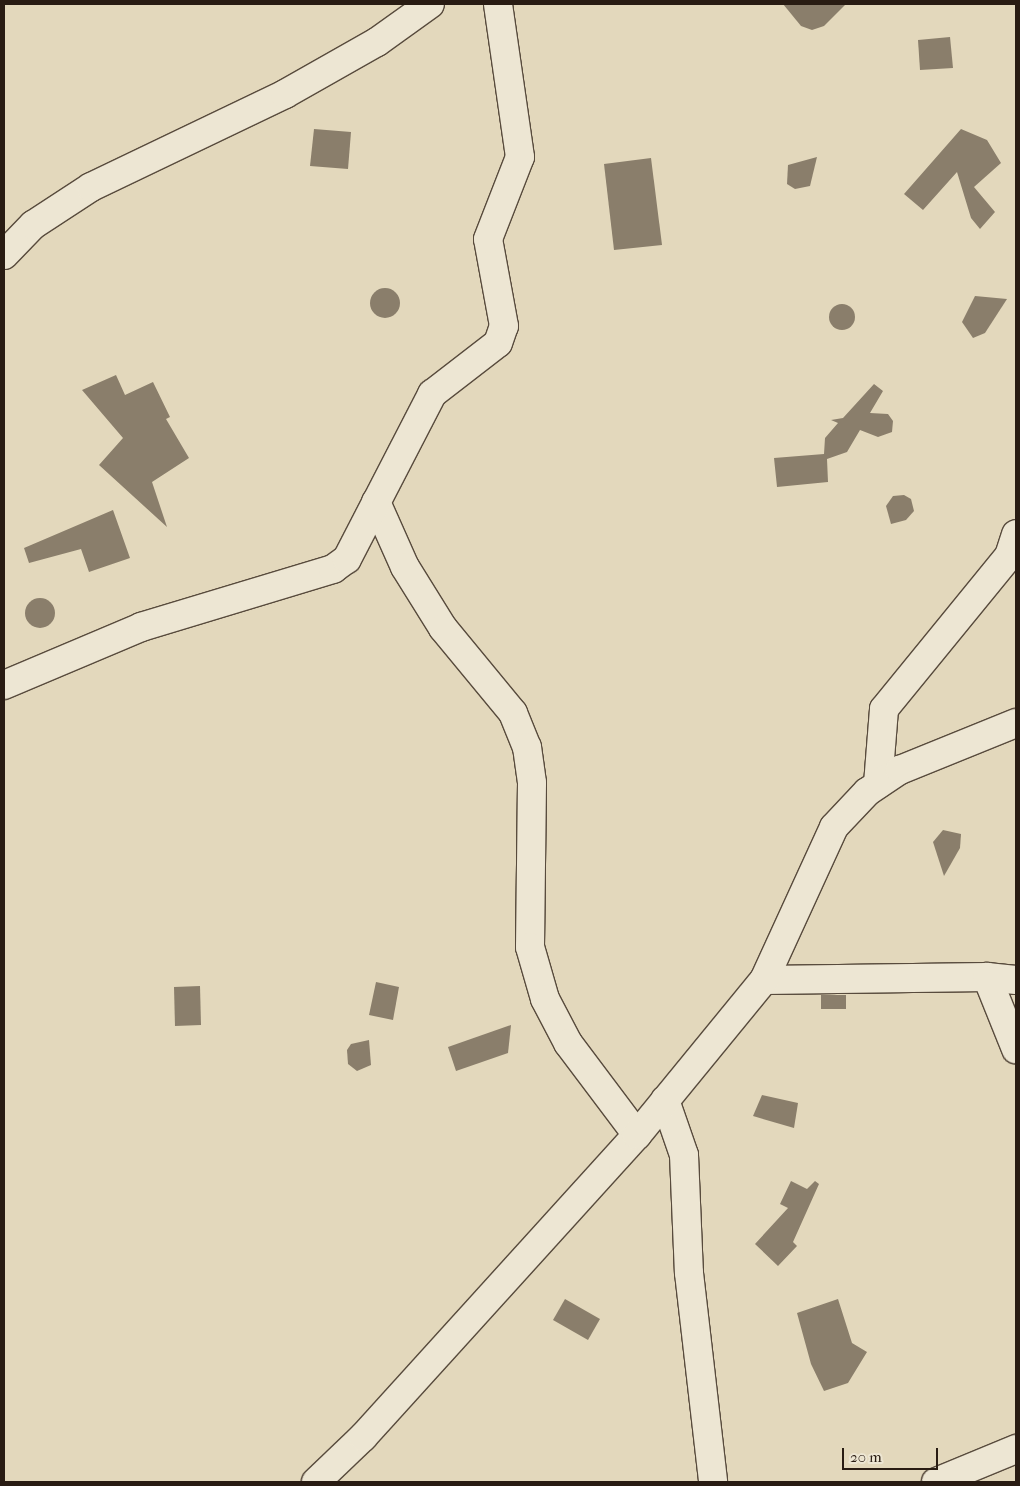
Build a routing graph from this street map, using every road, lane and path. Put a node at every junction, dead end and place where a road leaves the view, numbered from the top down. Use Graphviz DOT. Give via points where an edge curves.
graph roads {
  1 [pos="430,4"];
  2 [pos="498,4"];
  3 [pos="4,255"];
  4 [pos="376,502"];
  5 [pos="1016,534"];
  6 [pos="4,685"];
  7 [pos="1016,723"];
  8 [pos="878,784"];
  9 [pos="987,977"];
  10 [pos="764,980"];
  11 [pos="1016,980"];
  12 [pos="1016,1049"];
  13 [pos="666,1100"];
  14 [pos="638,1135"];
  15 [pos="1016,1449"];
  16 [pos="316,1482"];
  17 [pos="712,1482"];
  18 [pos="936,1482"];
  1 -- 3 [label="street" via="377,42 285,94 91,187 33,225"];
  2 -- 4 [label="street" via="520,157 488,239 504,326 498,343 432,394"];
  4 -- 6 [label="street" via="347,559 333,569 141,627"];
  4 -- 14 [label="street" via="405,567 443,628 513,713 532,783 532,956 545,999 568,1043"];
  5 -- 8 [label="street" via="1008,556 884,710"];
  7 -- 8 [label="street" via="900,770"];
  8 -- 10 [label="street" via="834,828"];
  9 -- 10 [label="street"];
  9 -- 11 [label="street"];
  9 -- 12 [label="street"];
  10 -- 13 [label="street"];
  13 -- 14 [label="street"];
  13 -- 17 [label="street" via="684,1155 689,1273"];
  14 -- 16 [label="street" via="363,1437"];
  15 -- 18 [label="street"];
}
